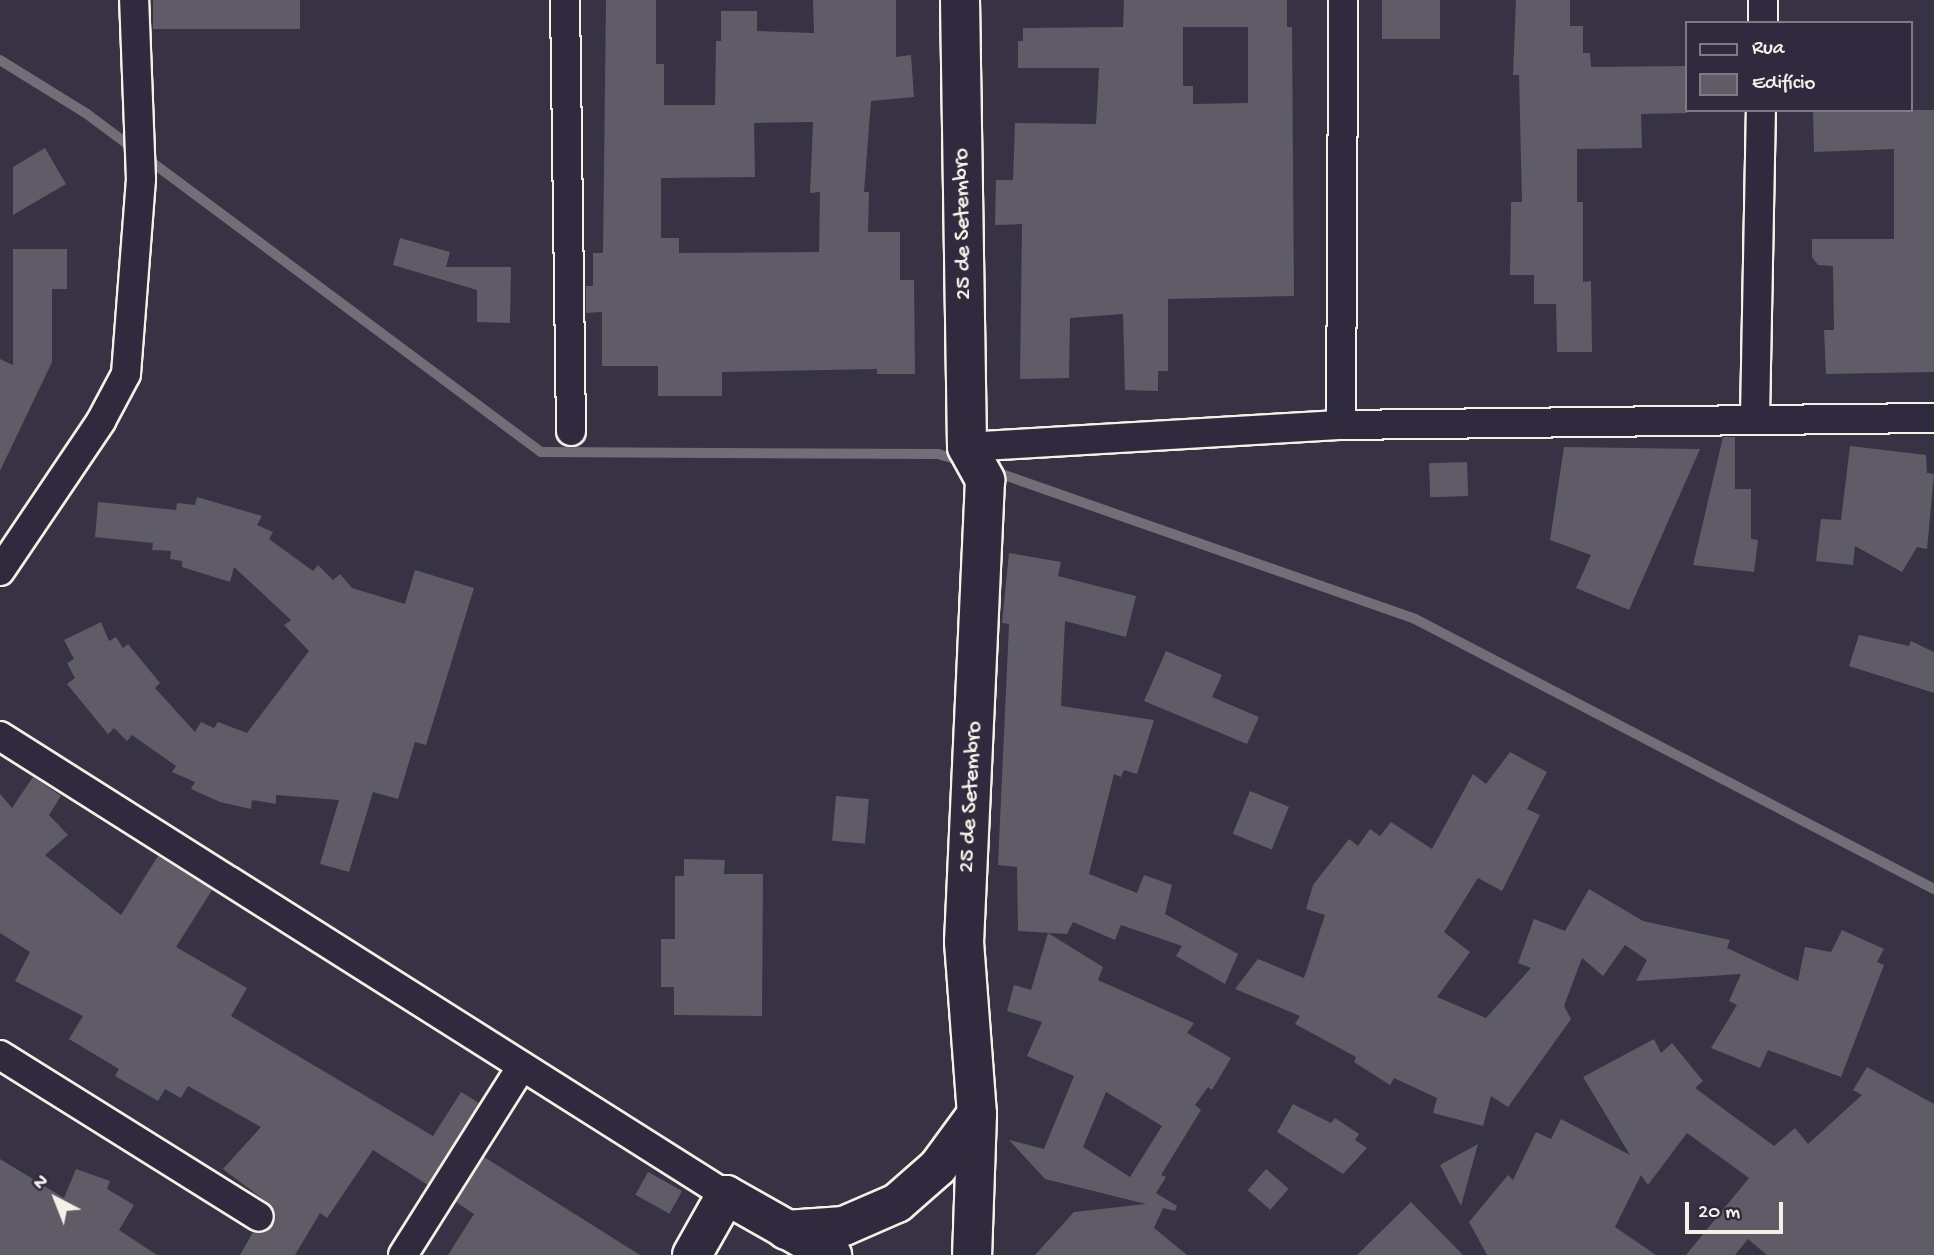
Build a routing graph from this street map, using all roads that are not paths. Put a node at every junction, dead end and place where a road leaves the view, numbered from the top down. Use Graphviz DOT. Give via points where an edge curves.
graph roads {
  1 [pos="134,0"];
  2 [pos="565,0"];
  3 [pos="960,0"];
  4 [pos="1343,0"];
  5 [pos="1763,0"];
  6 [pos="1763,21"];
  7 [pos="1761,112"];
  8 [pos="1755,418"];
  9 [pos="1934,418"];
  10 [pos="1341,425"];
  11 [pos="571,431"];
  12 [pos="976,463"];
  13 [pos="0,571"];
  14 [pos="0,736"];
  15 [pos="0,1055"];
  16 [pos="522,1066"];
  17 [pos="977,1114"];
  18 [pos="726,1195"];
  19 [pos="259,1217"];
  20 [pos="786,1230"];
  21 [pos="404,1255"];
  22 [pos="692,1255"];
  23 [pos="832,1255"];
  24 [pos="972,1255"];
  1 -- 13 [label="street" via="141,179 127,374 102,421"];
  2 -- 11 [label="street"];
  3 -- 12 [label="street, 25 de Setembro"];
  4 -- 10 [label="street"];
  5 -- 6 [label="street"];
  7 -- 8 [label="street"];
  8 -- 9 [label="street"];
  8 -- 10 [label="street"];
  10 -- 12 [label="street"];
  12 -- 17 [label="street, 25 de Setembro" via="964,942"];
  14 -- 16 [label="street"];
  15 -- 19 [label="street"];
  16 -- 18 [label="street"];
  16 -- 21 [label="street"];
  17 -- 20 [label="street" via="938,1167 897,1203 844,1226"];
  17 -- 24 [label="street, 25 de Setembro"];
  18 -- 20 [label="street"];
  18 -- 22 [label="street"];
  20 -- 23 [label="street"];
}
